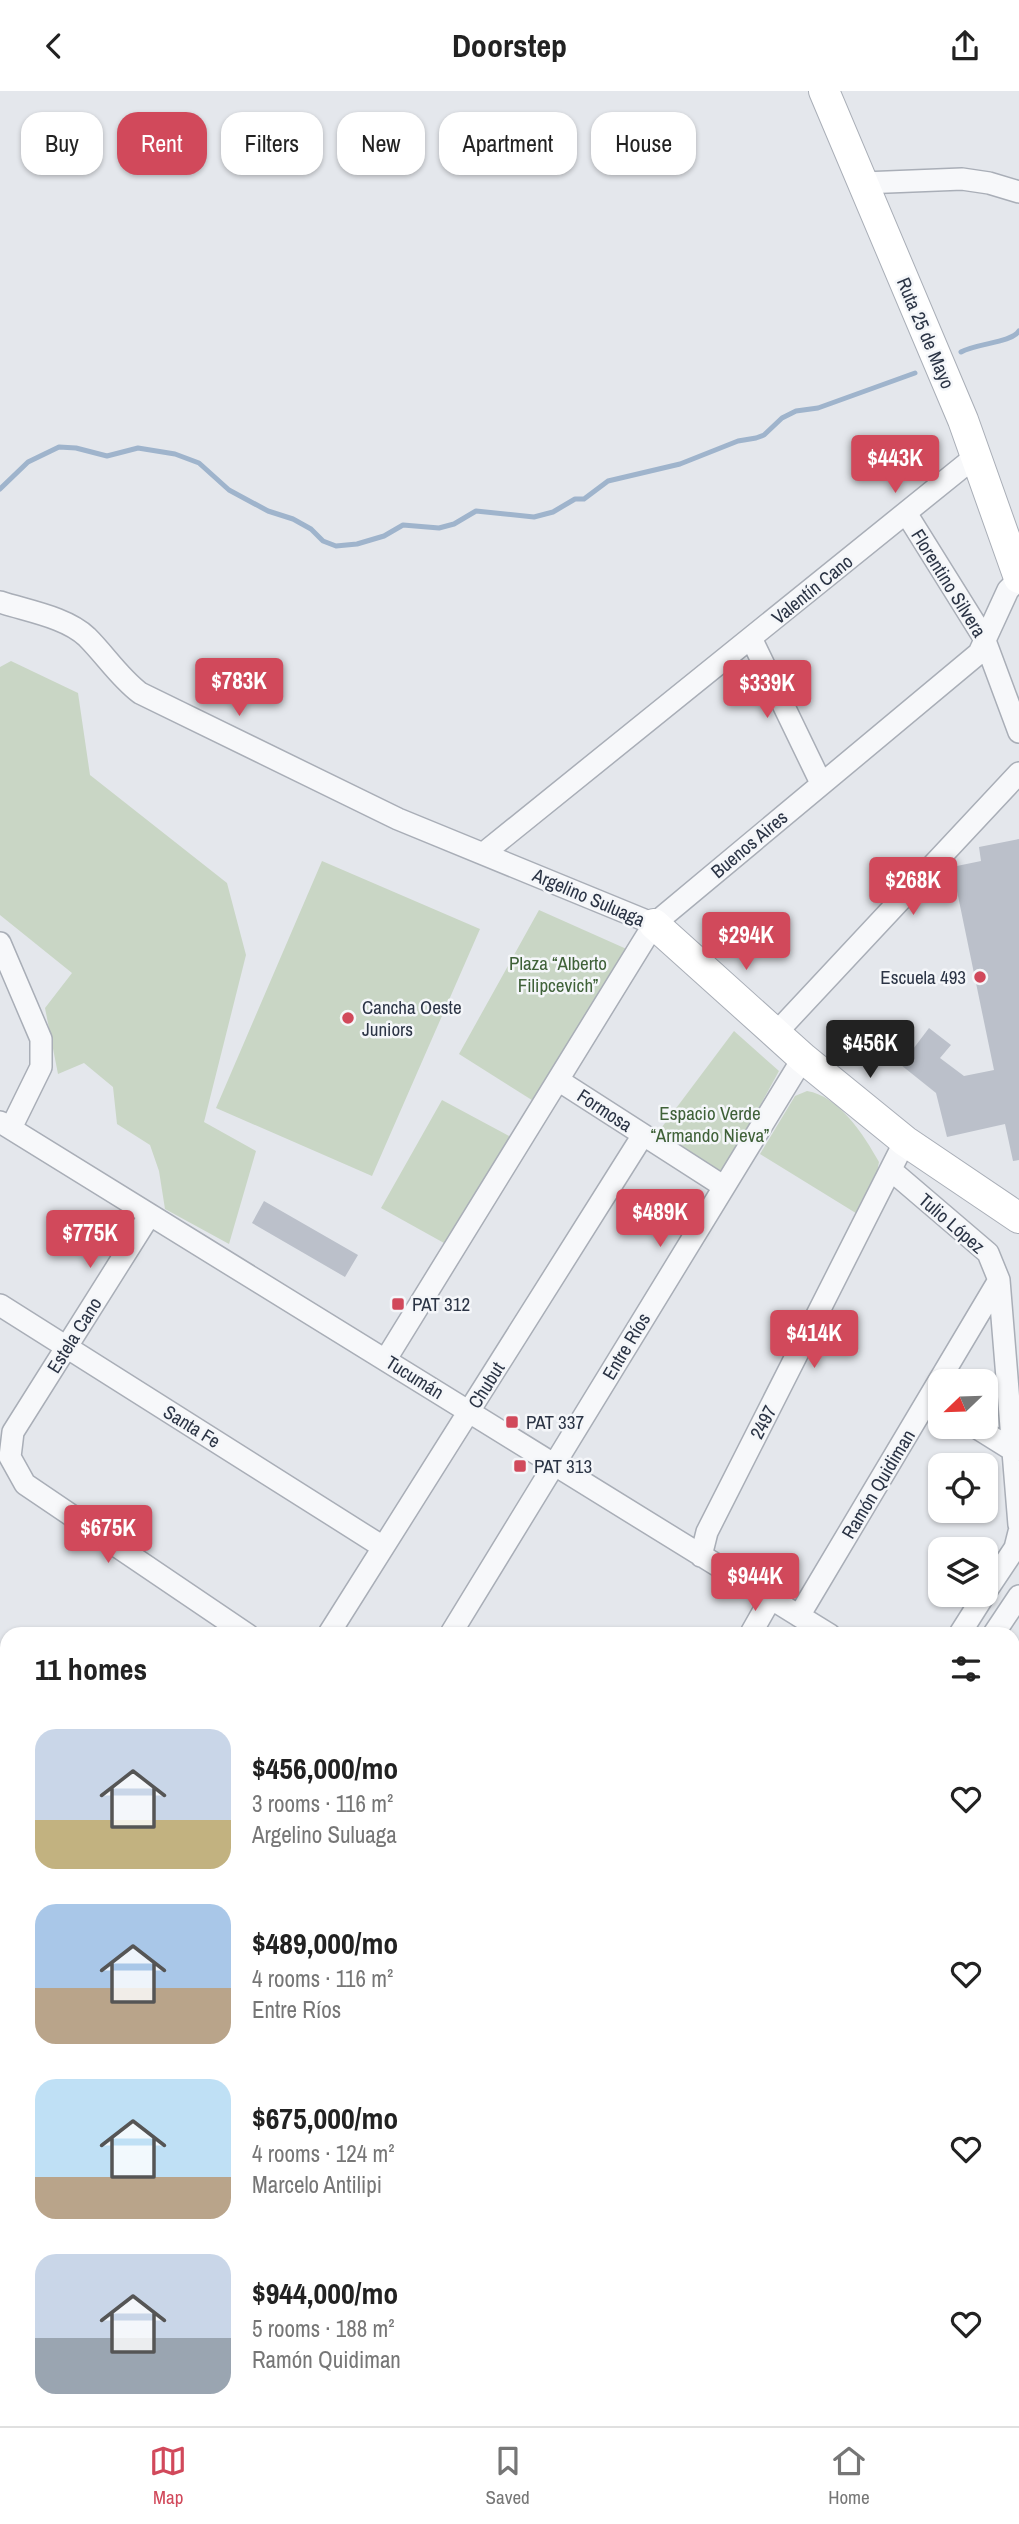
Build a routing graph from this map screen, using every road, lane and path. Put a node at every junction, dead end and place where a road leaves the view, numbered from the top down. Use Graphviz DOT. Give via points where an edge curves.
graph roads {
  1 [pos="824,91"];
  2 [pos="863,183"];
  3 [pos="1019,192"];
  4 [pos="976,456"];
  5 [pos="906,513"];
  6 [pos="1019,578"];
  7 [pos="0,602"];
  8 [pos="751,638"];
  9 [pos="984,638"];
  10 [pos="1019,732"];
  11 [pos="1019,773"];
  12 [pos="821,783"];
  13 [pos="484,853"];
  14 [pos="654,924"];
  15 [pos="0,943"];
  16 [pos="776,1033"];
  17 [pos="803,1058"];
  18 [pos="558,1080"];
  19 [pos="5,1125"];
  20 [pos="643,1135"];
  21 [pos="905,1141"];
  22 [pos="892,1171"];
  23 [pos="723,1186"];
  24 [pos="149,1216"];
  25 [pos="1019,1218"];
  26 [pos="999,1280"];
  27 [pos="0,1305"];
  28 [pos="66,1347"];
  29 [pos="386,1359"];
  30 [pos="952,1369"];
  31 [pos="469,1411"];
  32 [pos="928,1412"];
  33 [pos="995,1439"];
  34 [pos="1014,1451"];
  35 [pos="554,1463"];
  36 [pos="1019,1525"];
  37 [pos="1019,1532"];
  38 [pos="383,1547"];
  39 [pos="701,1556"];
  40 [pos="998,1574"];
  41 [pos="1019,1597"];
  42 [pos="771,1598"];
  43 [pos="976,1607"];
  44 [pos="799,1616"];
  45 [pos="236,1627"];
  46 [pos="333,1627"];
  47 [pos="455,1627"];
  48 [pos="755,1627"];
  49 [pos="817,1627"];
  50 [pos="963,1627"];
  51 [pos="998,1627"];
  1 -- 2 [label="main road, Ruta 25 de Mayo"];
  2 -- 3 [label="street" via="962,179"];
  2 -- 4 [label="main road, Ruta 25 de Mayo"];
  4 -- 5 [label="street, Valentín Cano"];
  4 -- 6 [label="main road, Ruta 25 de Mayo"];
  5 -- 8 [label="street, Valentín Cano"];
  5 -- 9 [label="street, Florentino Silvera"];
  6 -- 9 [label="street, Buenos Aires"];
  7 -- 13 [label="street, Argelino Suluaga" via="71,626 140,694 398,819"];
  8 -- 12 [label="street"];
  8 -- 13 [label="street, Valentín Cano"];
  9 -- 10 [label="street, Florentino Silvera"];
  9 -- 12 [label="street, Buenos Aires" via="979,653"];
  11 -- 16 [label="street"];
  12 -- 14 [label="street, Buenos Aires"];
  13 -- 14 [label="street, Argelino Suluaga"];
  14 -- 16 [label="main road, Argelino Suluaga"];
  14 -- 18 [label="street, Buenos Aires"];
  15 -- 19 [label="street" via="41,1039 41,1067"];
  16 -- 17 [label="main road, Argelino Suluaga"];
  17 -- 21 [label="main road, Argelino Suluaga"];
  17 -- 23 [label="street, Entre Ríos"];
  18 -- 20 [label="street, Formosa"];
  18 -- 29 [label="street, Buenos Aires"];
  19 -- 24 [label="street, Tucumán"];
  20 -- 23 [label="street, Formosa"];
  20 -- 31 [label="street, Chubut"];
  21 -- 22 [label="street, 2497"];
  21 -- 25 [label="main road, Argelino Suluaga"];
  22 -- 26 [label="street, Tulio López" via="988,1253"];
  22 -- 39 [label="street, 2497" via="707,1532"];
  23 -- 35 [label="street, Entre Ríos"];
  24 -- 28 [label="street, Estela Cano"];
  24 -- 29 [label="street, Tucumán"];
  26 -- 30 [label="street, Ramón Quidiman"];
  26 -- 34 [label="street, Tulio López"];
  27 -- 28 [label="street, Santa Fe"];
  28 -- 38 [label="street, Santa Fe"];
  28 -- 45 [label="street, Estela Cano" via="13,1432 10,1457 25,1484"];
  29 -- 31 [label="street, Tucumán"];
  31 -- 35 [label="street, Tucumán"];
  31 -- 38 [label="street, Chubut"];
  32 -- 44 [label="street, Ramón Quidiman"];
  33 -- 34 [label="street"];
  34 -- 36 [label="street, Tulio López"];
  35 -- 39 [label="street, Tucumán"];
  35 -- 47 [label="street, Entre Ríos"];
  37 -- 40 [label="street" via="1015,1548"];
  38 -- 46 [label="street, Chubut"];
  39 -- 42 [label="street, Tucumán"];
  41 -- 51 [label="street"];
  42 -- 44 [label="street, Tucumán"];
  42 -- 48 [label="street"];
  43 -- 50 [label="street"];
  44 -- 49 [label="street, Tucumán"];
}
